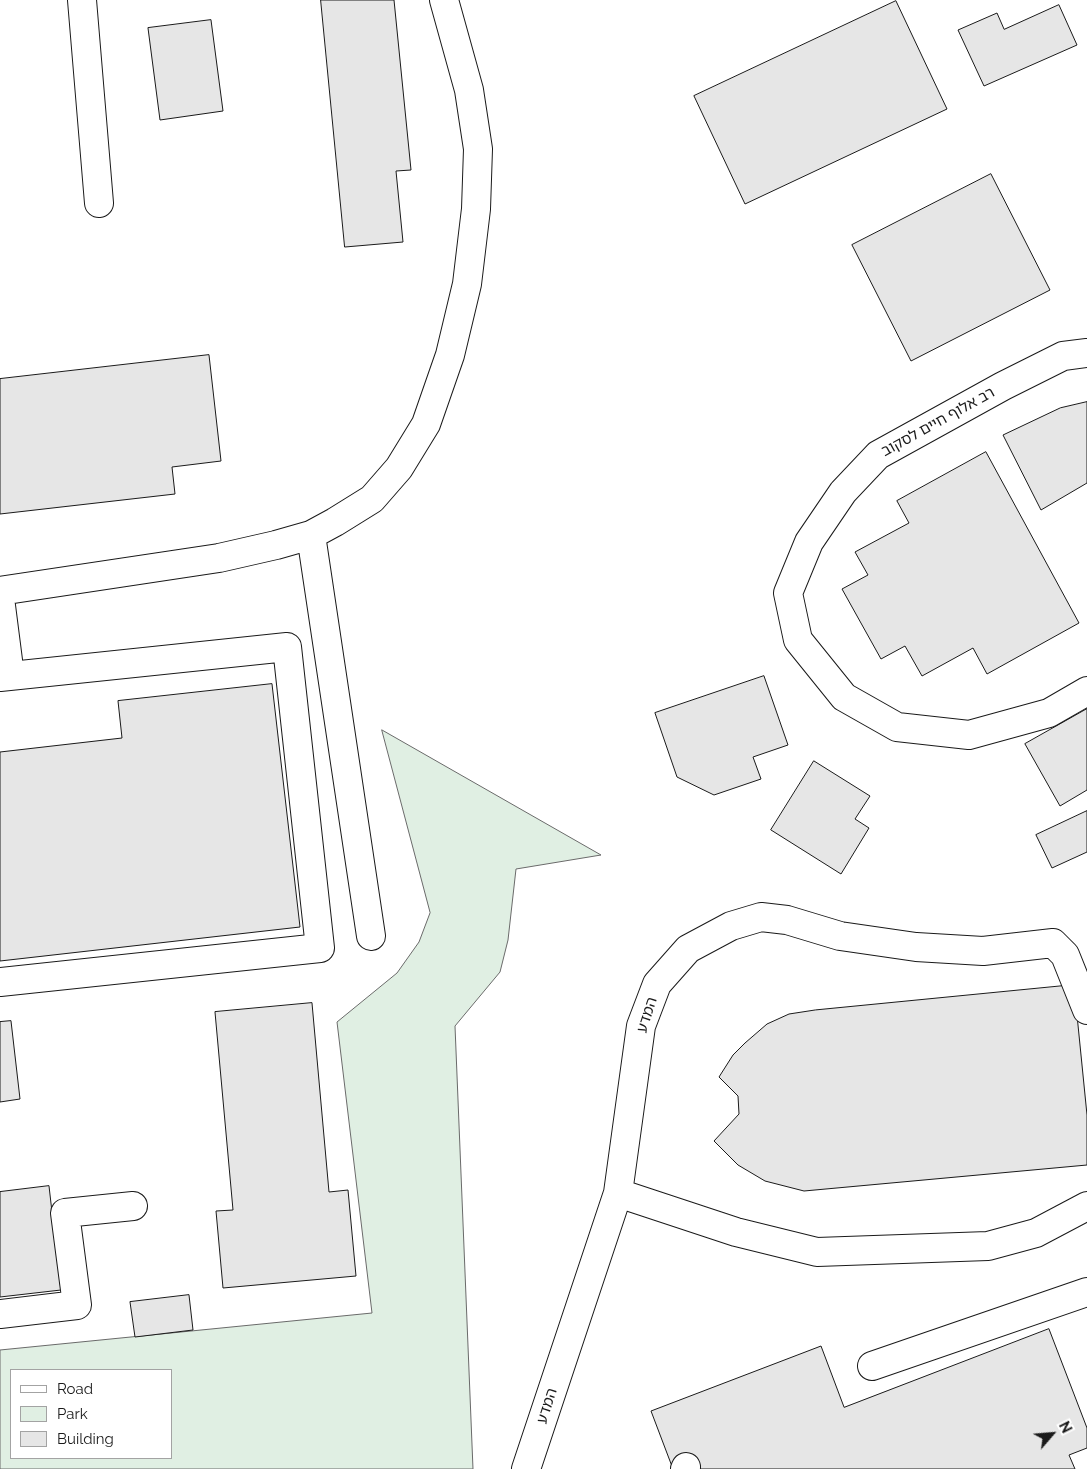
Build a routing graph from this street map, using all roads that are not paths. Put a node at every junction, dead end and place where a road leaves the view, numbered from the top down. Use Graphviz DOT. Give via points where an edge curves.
graph roads {
  1 [pos="82,0"];
  2 [pos="444,0"];
  3 [pos="99,203"];
  4 [pos="1087,353"];
  5 [pos="311,535"];
  6 [pos="0,591"];
  7 [pos="0,598"];
  8 [pos="5,677"];
  9 [pos="1087,691"];
  10 [pos="371,936"];
  11 [pos="0,982"];
  12 [pos="1087,1010"];
  13 [pos="618,1193"];
  14 [pos="133,1206"];
  15 [pos="1087,1206"];
  16 [pos="1087,1292"];
  17 [pos="0,1314"];
  18 [pos="872,1366"];
  19 [pos="526,1469"];
  1 -- 3 [label="street"];
  2 -- 5 [label="street" via="470,90 478,149 476,209 467,284 450,355 426,424 399,468 372,499"];
  4 -- 9 [label="street, רב אלוף חיים לסקוב" via="1063,356 878,455 843,492 809,542 788,593 798,640 844,697 897,727 969,735 1049,712"];
  5 -- 6 [label="street" via="219,558"];
  5 -- 10 [label="street"];
  7 -- 8 [label="street"];
  8 -- 11 [label="street" via="287,647 320,948"];
  12 -- 13 [label="street, המדע" via="1065,955 1053,944 984,950 916,947 840,936 787,920 761,917 731,926 688,949 657,984 641,1026"];
  13 -- 15 [label="street" via="736,1232 817,1252 988,1246 1036,1233"];
  13 -- 19 [label="street, המדע"];
  14 -- 17 [label="street" via="65,1212 77,1305"];
  16 -- 18 [label="street"];
}
